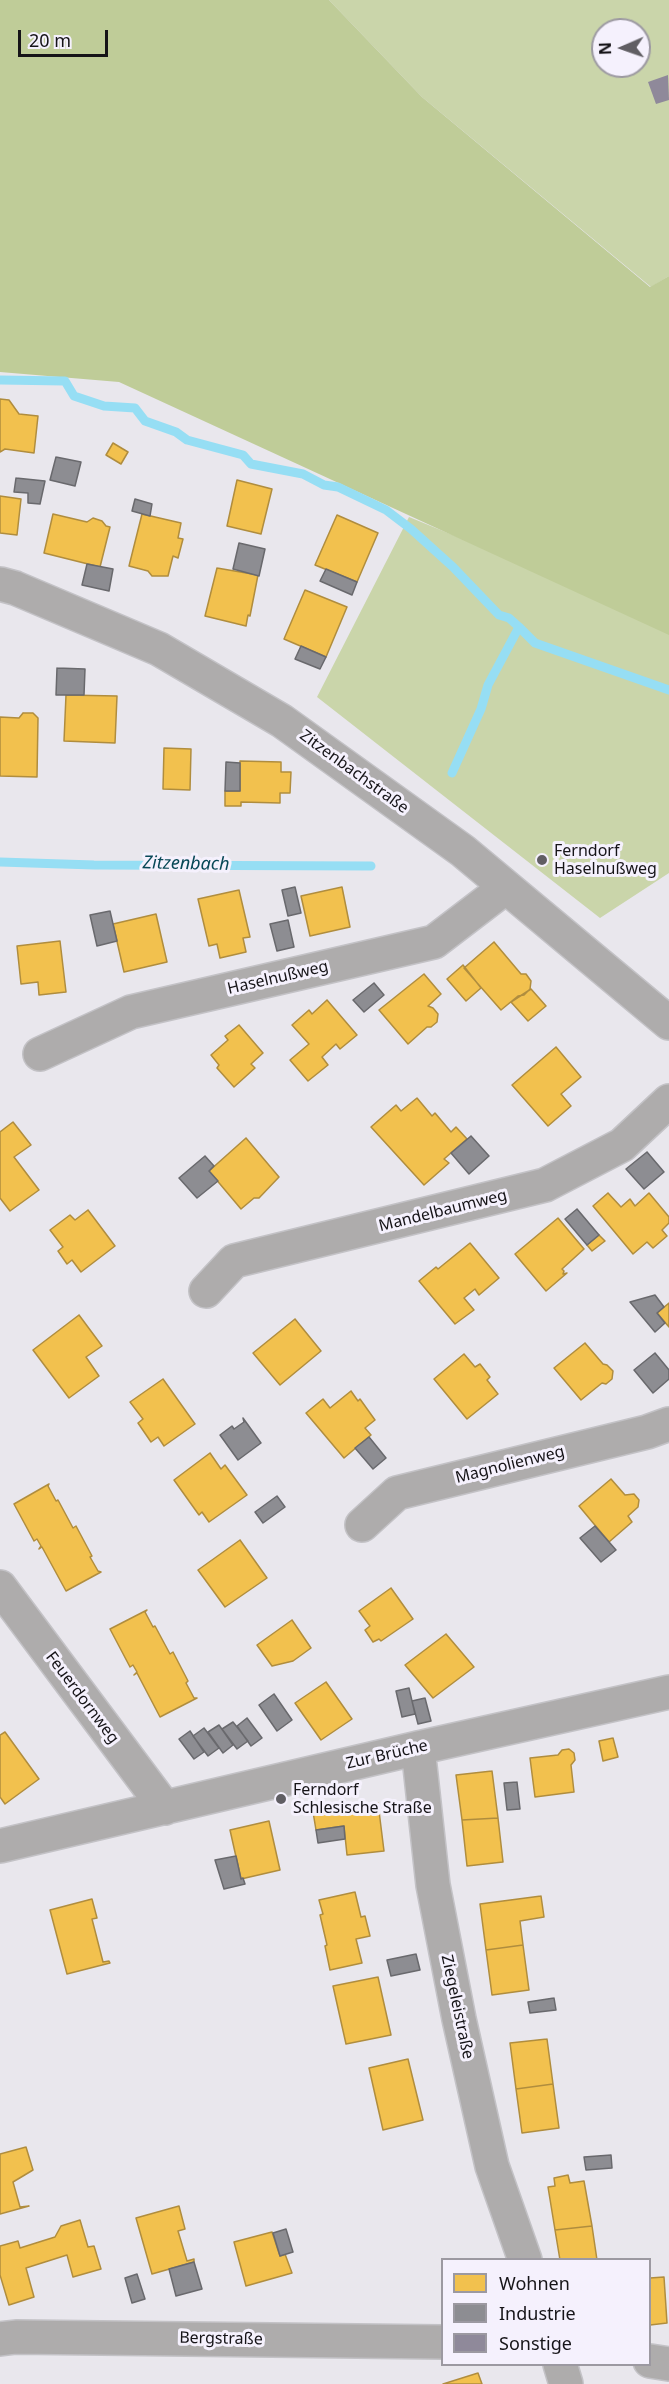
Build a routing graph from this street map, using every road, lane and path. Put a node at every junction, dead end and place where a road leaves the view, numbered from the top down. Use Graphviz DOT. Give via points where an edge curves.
graph roads {
  1 [pos="0,584"];
  2 [pos="506,887"];
  3 [pos="669,1023"];
  4 [pos="40,1054"];
  5 [pos="669,1101"];
  6 [pos="206,1291"];
  7 [pos="669,1424"];
  8 [pos="362,1525"];
  9 [pos="0,1587"];
  10 [pos="669,1692"];
  11 [pos="418,1748"];
  12 [pos="165,1808"];
  13 [pos="0,1846"];
  14 [pos="525,2258"];
  15 [pos="0,2339"];
  16 [pos="441,2342"];
  17 [pos="651,2361"];
  18 [pos="669,2364"];
  19 [pos="561,2366"];
  20 [pos="566,2384"];
  1 -- 2 [label="street, Zitzenbachstraße" via="159,649 282,721 463,851"];
  2 -- 3 [label="street, Zitzenbachstraße"];
  2 -- 4 [label="street, Haselnußweg" via="434,942 131,1012"];
  5 -- 6 [label="street, Mandelbaumweg" via="622,1146 545,1185 234,1261"];
  7 -- 8 [label="street, Magnolienweg" via="397,1493"];
  9 -- 12 [label="street, Feuerdornweg"];
  10 -- 11 [label="street, Zur Brüche"];
  11 -- 12 [label="street, Zur Brüche"];
  11 -- 14 [label="street, Ziegeleistraße" via="433,1885 459,2019 492,2166"];
  12 -- 13 [label="street, Zur Brüche"];
  15 -- 16 [label="street, Bergstraße"];
  17 -- 18 [label="street"];
  19 -- 20 [label="street"];
}
